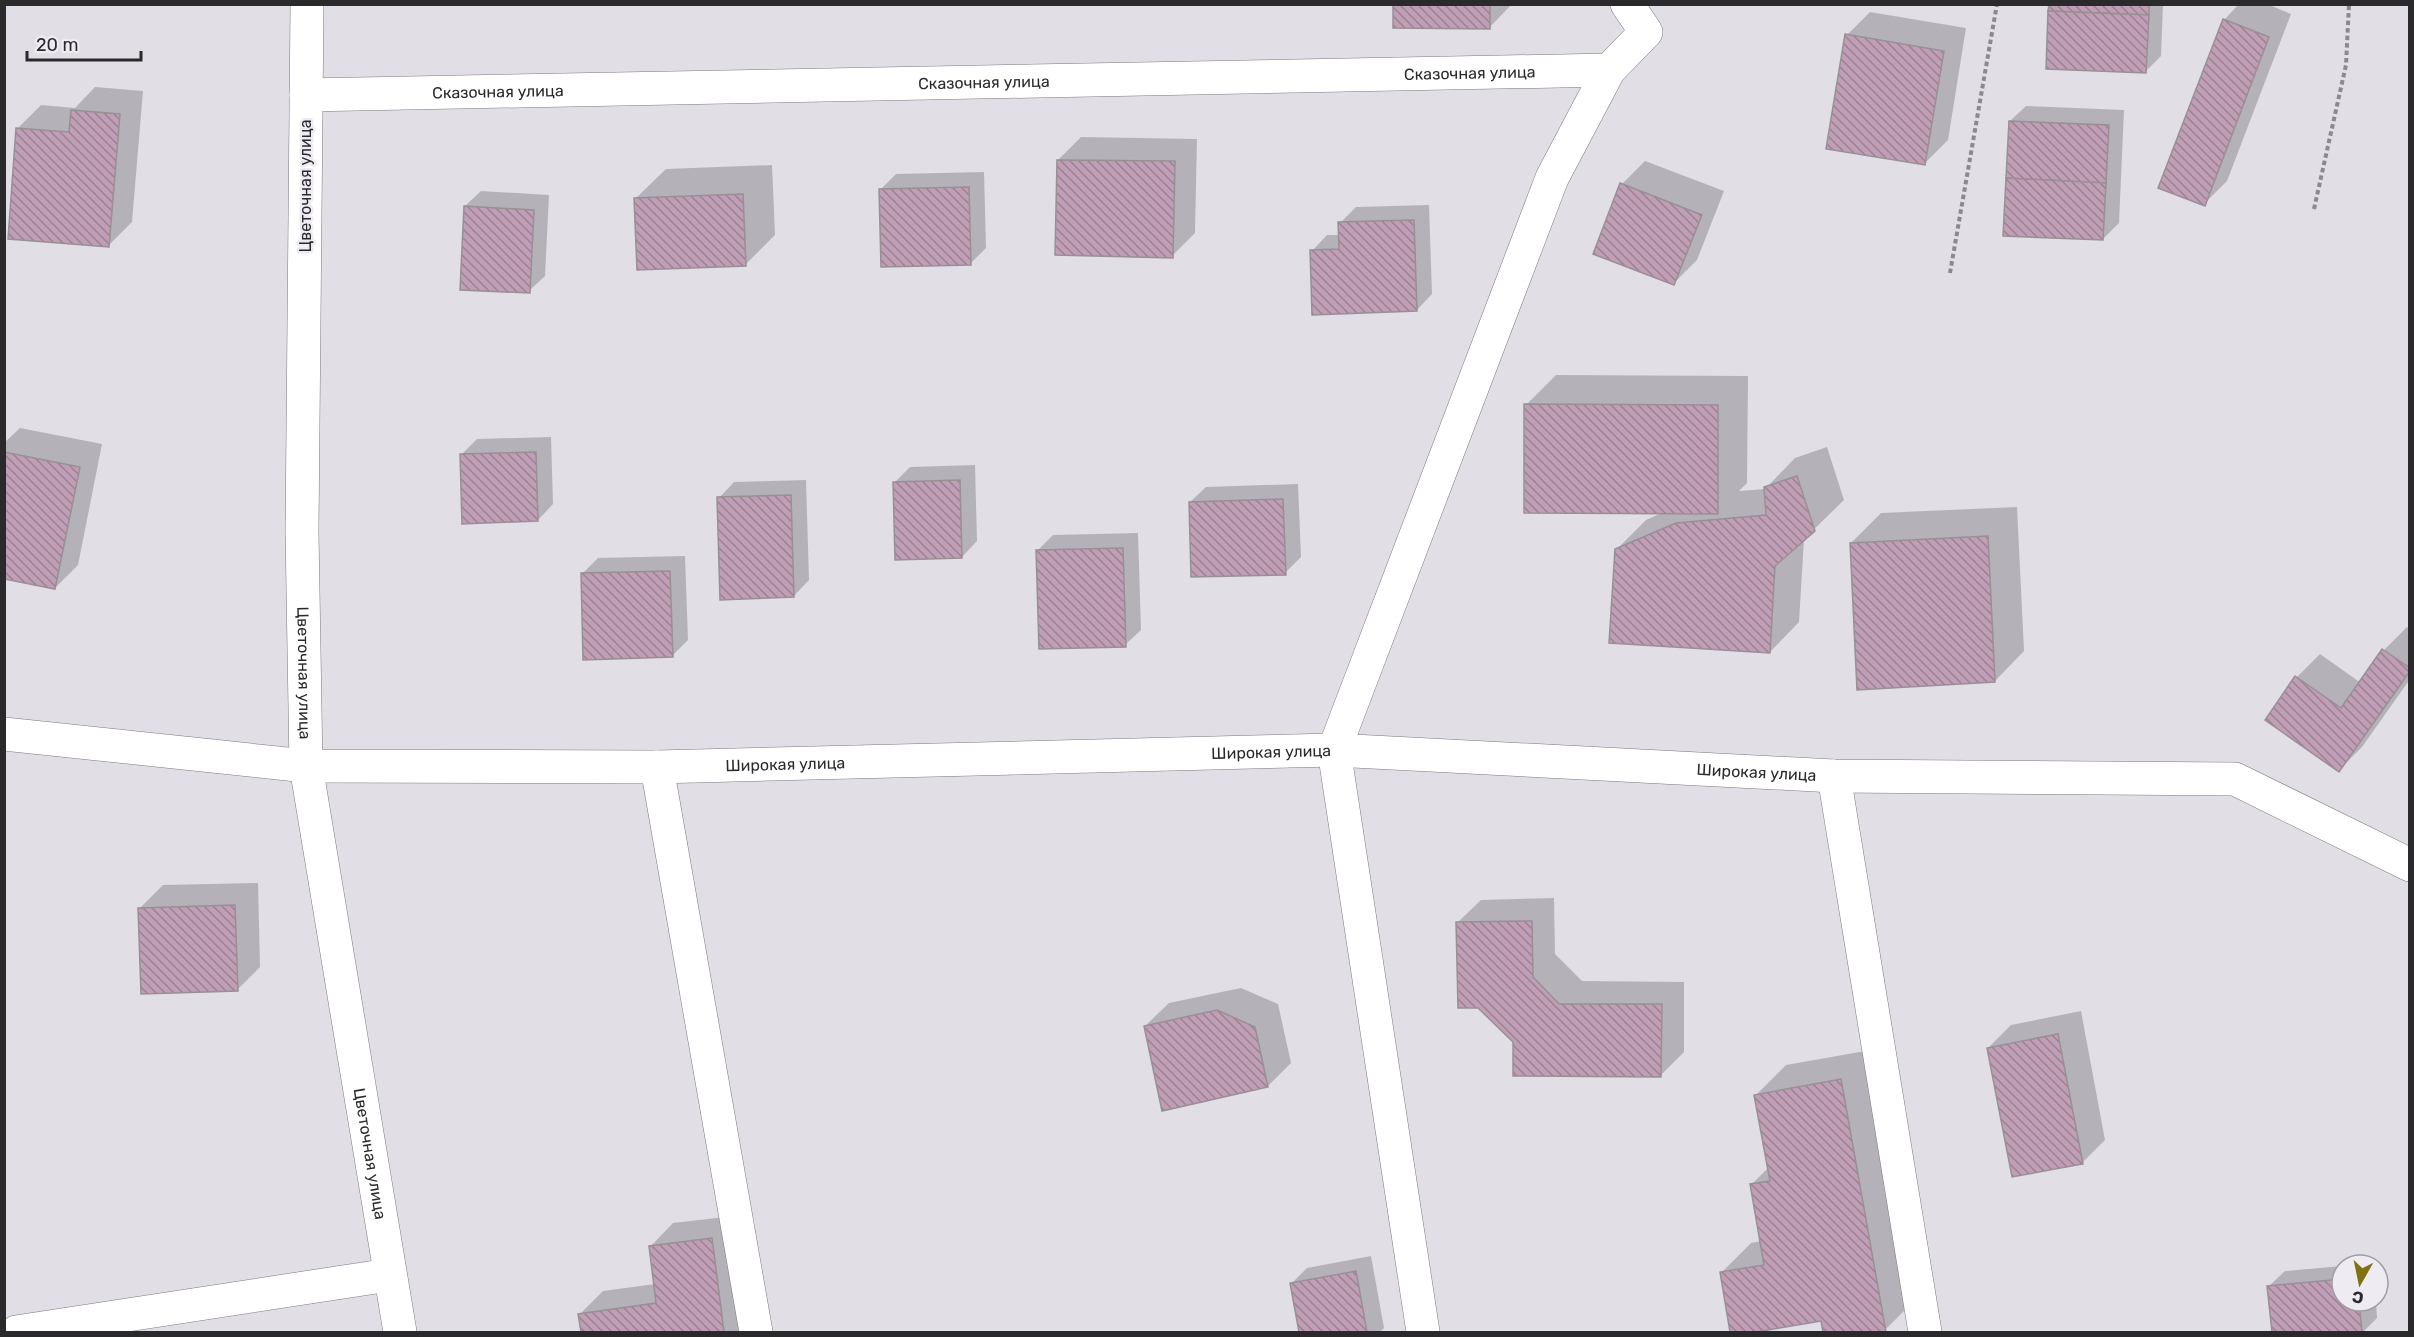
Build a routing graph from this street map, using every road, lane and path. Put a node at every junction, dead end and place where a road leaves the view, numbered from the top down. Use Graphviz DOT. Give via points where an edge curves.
graph roads {
  1 [pos="307,4"];
  2 [pos="1627,4"];
  3 [pos="1997,4"];
  4 [pos="2349,4"];
  5 [pos="1609,70"];
  6 [pos="306,95"];
  7 [pos="2314,209"];
  8 [pos="1950,273"];
  9 [pos="4,734"];
  10 [pos="1334,750"];
  11 [pos="306,766"];
  12 [pos="657,767"];
  13 [pos="1834,776"];
  14 [pos="2409,865"];
  15 [pos="389,1275"];
  16 [pos="16,1332"];
  17 [pos="400,1332"];
  18 [pos="756,1332"];
  19 [pos="1423,1332"];
  20 [pos="1925,1332"];
  1 -- 6 [label="street, Цветочная улица"];
  2 -- 5 [label="street" via="1646,32"];
  3 -- 8 [label="path"];
  4 -- 7 [label="path" via="2346,65"];
  5 -- 6 [label="street, Сказочная улица"];
  5 -- 10 [label="street" via="1552,178"];
  6 -- 11 [label="street, Цветочная улица" via="302,532"];
  9 -- 11 [label="street, Широкая улица"];
  10 -- 12 [label="street, Широкая улица"];
  10 -- 13 [label="street, Широкая улица"];
  10 -- 19 [label="street"];
  11 -- 12 [label="street, Широкая улица"];
  11 -- 15 [label="street, Цветочная улица"];
  12 -- 18 [label="street"];
  13 -- 14 [label="street, Широкая улица" via="2235,779"];
  13 -- 20 [label="street"];
  15 -- 16 [label="street"];
  15 -- 17 [label="street, Цветочная улица"];
}
